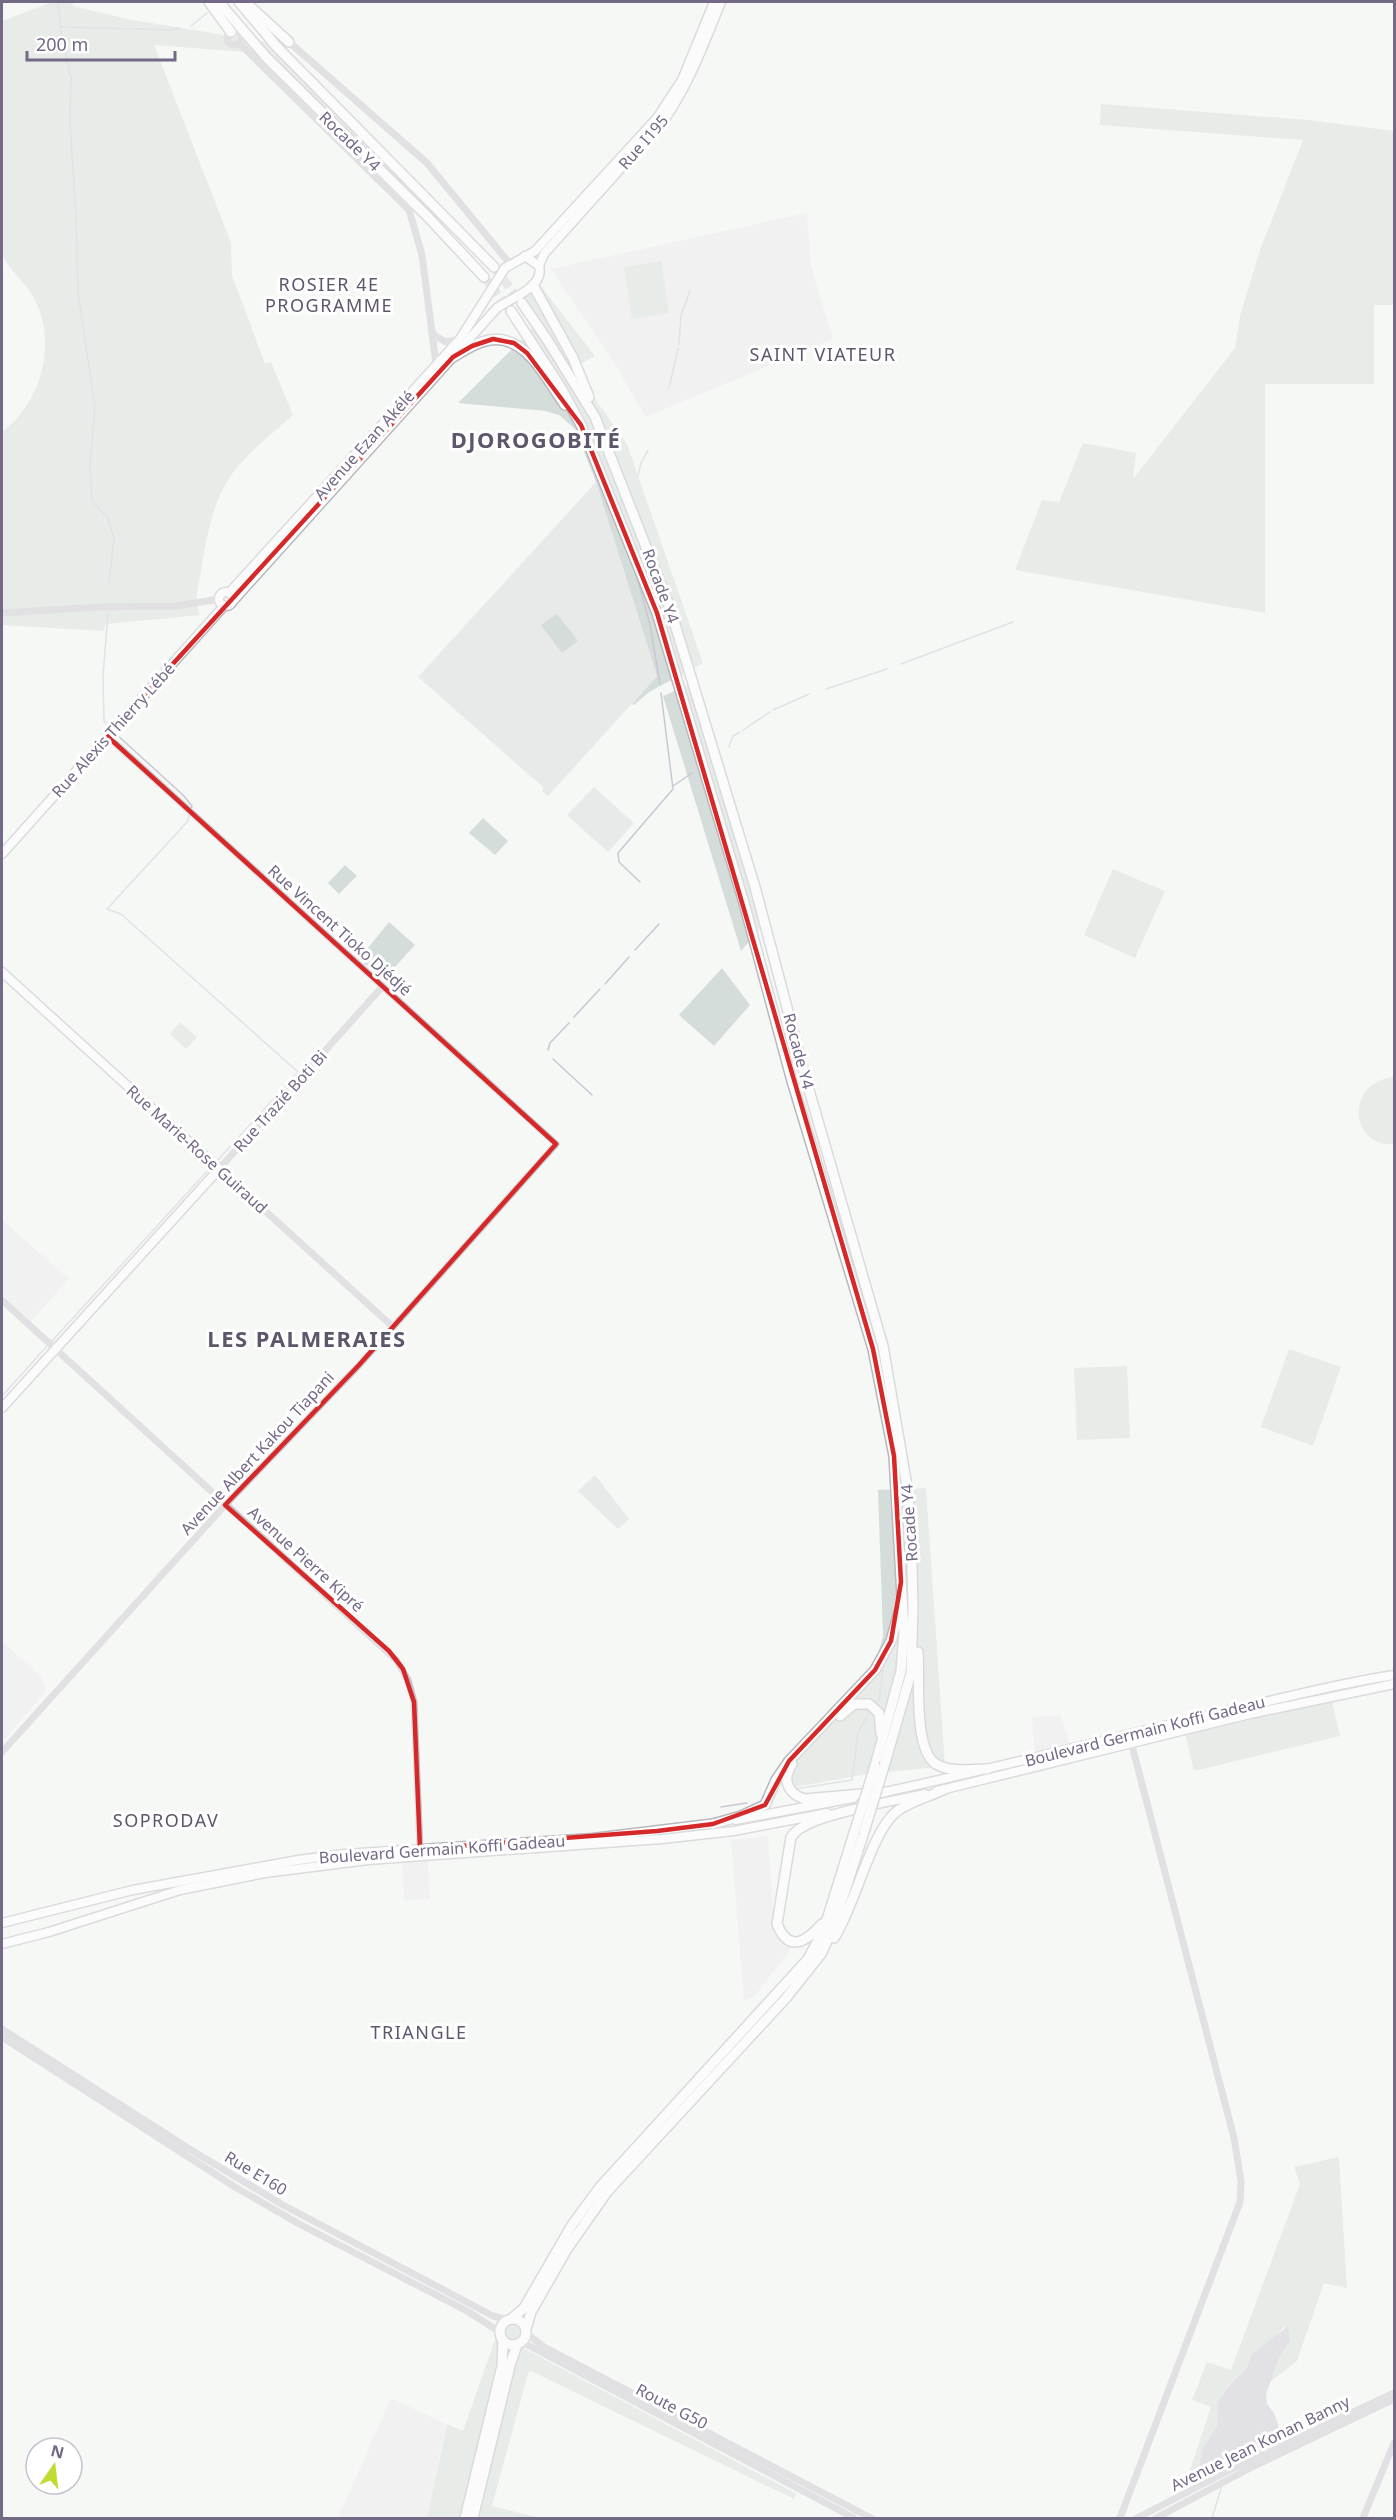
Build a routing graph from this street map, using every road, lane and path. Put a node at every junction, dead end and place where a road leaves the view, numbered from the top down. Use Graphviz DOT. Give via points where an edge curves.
graph roads {
  1 [pos="209,2"];
  2 [pos="219,2"];
  3 [pos="239,2"];
  4 [pos="245,2"];
  5 [pos="714,2"];
  6 [pos="721,2"];
  7 [pos="231,32"];
  8 [pos="290,42"];
  9 [pos="525,256"];
  10 [pos="510,264"];
  11 [pos="539,266"];
  12 [pos="494,267"];
  13 [pos="484,277"];
  14 [pos="533,285"];
  15 [pos="489,289"];
  16 [pos="522,303"];
  17 [pos="502,304"];
  18 [pos="511,312"];
  19 [pos="432,331"];
  20 [pos="460,339"];
  21 [pos="453,357"];
  22 [pos="436,364"];
  23 [pos="595,417"];
  24 [pos="581,425"];
  25 [pos="231,597"];
  26 [pos="221,602"];
  27 [pos="2,613"];
  28 [pos="107,736"];
  29 [pos="2,854"];
  30 [pos="2,972"];
  31 [pos="382,987"];
  32 [pos="556,1144"];
  33 [pos="219,1169"];
  34 [pos="2,1300"];
  35 [pos="392,1326"];
  36 [pos="56,1348"];
  37 [pos="2,1408"];
  38 [pos="225,1505"];
  39 [pos="901,1582"];
  40 [pos="913,1607"];
  41 [pos="1395,1675"];
  42 [pos="1395,1684"];
  43 [pos="1130,1738"];
  44 [pos="2,1752"];
  45 [pos="879,1752"];
  46 [pos="880,1765"];
  47 [pos="987,1769"];
  48 [pos="943,1790"];
  49 [pos="885,1792"];
  50 [pos="867,1806"];
  51 [pos="713,1824"];
  52 [pos="859,1833"];
  53 [pos="420,1848"];
  54 [pos="831,1909"];
  55 [pos="2,1923"];
  56 [pos="2,1944"];
  57 [pos="821,1954"];
  58 [pos="2,2029"];
  59 [pos="2,2037"];
  60 [pos="510,2319"];
  61 [pos="501,2336"];
  62 [pos="523,2337"];
  63 [pos="1395,2393"];
  64 [pos="1395,2399"];
  65 [pos="1395,2443"];
  66 [pos="1222,2480"];
  67 [pos="809,2491"];
  68 [pos="465,2518"];
  69 [pos="473,2518"];
  70 [pos="854,2518"];
  71 [pos="871,2518"];
  72 [pos="1120,2518"];
  73 [pos="1137,2518"];
  74 [pos="1156,2518"];
  75 [pos="1363,2518"];
  1 -- 7 [label="highway"];
  2 -- 13 [label="highway, Rocade Y4" via="273,64"];
  3 -- 12 [label="highway, Rocade Y4" via="277,47"];
  4 -- 8 [label="highway"];
  5 -- 9 [label="main road, Rue I195" via="682,80 663,110 535,251"];
  6 -- 11 [label="main road, Rue I195" via="699,59 665,119 544,254"];
  7 -- 19 [label="street" via="239,33 239,43 409,210 422,255"];
  8 -- 10 [label="street" via="426,163"];
  9 -- 10 [label="main road, Rue I195"];
  9 -- 11 [label="main road"];
  10 -- 15 [label="main road, Rue I195"];
  11 -- 14 [label="main road, Rue I195"];
  14 -- 17 [label="main road"];
  14 -- 23 [label="highway" via="573,358"];
  15 -- 17 [label="main road" via="493,300"];
  15 -- 20 [label="main road, Avenue Ezan Akélé"];
  16 -- 23 [label="highway, Rocade Y4"];
  17 -- 21 [label="main road, Avenue Ezan Akélé"];
  18 -- 24 [label="highway, Rocade Y4"];
  19 -- 20 [label="street" via="446,342"];
  19 -- 22 [label="street"];
  20 -- 22 [label="main road, Avenue Ezan Akélé"];
  21 -- 24 [label="highway" via="483,341 502,339 514,343 527,353"];
  21 -- 25 [label="main road, Avenue Ezan Akélé"];
  22 -- 25 [label="main road, Avenue Ezan Akélé"];
  23 -- 40 [label="highway, Rocade Y4" via="688,663 883,1346 907,1485"];
  24 -- 39 [label="highway, Rocade Y4" via="657,613 873,1349 894,1456"];
  25 -- 26 [label="main road, Rue Alexis Thierry Lébé" via="223,593"];
  26 -- 27 [label="street"];
  26 -- 28 [label="main road, Rue Alexis Thierry Lébé"];
  28 -- 29 [label="main road, Rue Alexis Thierry Lébé"];
  28 -- 31 [label="street, Rue Vincent Tioko Djédjé"];
  30 -- 33 [label="main road, Rue Marie-Rose Guiraud"];
  31 -- 32 [label="street, Rue Vincent Tioko Djédjé"];
  31 -- 33 [label="street, Rue Trazié Boti Bi"];
  32 -- 35 [label="street, Avenue Albert Kakou Tiapani"];
  33 -- 35 [label="street, Rue Marie-Rose Guiraud"];
  33 -- 36 [label="main road, Rue Trazié Boti Bi"];
  34 -- 36 [label="street, Avenue Pierre Kipré"];
  35 -- 38 [label="street, Avenue Albert Kakou Tiapani"];
  36 -- 37 [label="main road, Rue Trazié Boti Bi"];
  36 -- 38 [label="street, Avenue Pierre Kipré"];
  38 -- 44 [label="street, Avenue Albert Kakou Tiapani"];
  38 -- 53 [label="street, Avenue Pierre Kipré" via="389,1651 403,1669 414,1702"];
  39 -- 45 [label="highway, Rocade Y4" via="902,1671"];
  39 -- 51 [label="highway" via="896,1627 875,1670 789,1761 765,1805"];
  40 -- 46 [label="highway, Rocade Y4" via="911,1673"];
  40 -- 47 [label="highway" via="924,1748 929,1758 943,1767"];
  41 -- 43 [label="main road, Boulevard Germain Koffi Gadeau"];
  42 -- 43 [label="main road, Boulevard Germain Koffi Gadeau"];
  43 -- 47 [label="main road, Boulevard Germain Koffi Gadeau"];
  43 -- 48 [label="main road, Boulevard Germain Koffi Gadeau"];
  43 -- 72 [label="street" via="1234,2138 1242,2193"];
  45 -- 46 [label="highway, Rocade Y4"];
  45 -- 49 [label="highway" via="879,1713 869,1704 854,1704 791,1766 787,1784 796,1796 804,1799"];
  46 -- 52 [label="highway, Rocade Y4, bridge"];
  47 -- 49 [label="main road, Boulevard Germain Koffi Gadeau"];
  48 -- 50 [label="main road, Boulevard Germain Koffi Gadeau"];
  48 -- 57 [label="highway" via="905,1806 889,1819 843,1922"];
  49 -- 51 [label="main road, Boulevard Germain Koffi Gadeau"];
  50 -- 54 [label="highway" via="811,1823 791,1837 777,1919 780,1932 794,1943 803,1941 813,1935"];
  50 -- 56 [label="main road, Boulevard Germain Koffi Gadeau" via="734,1831 671,1838 368,1860 265,1872 180,1890"];
  51 -- 53 [label="main road, Boulevard Germain Koffi Gadeau" via="593,1838"];
  52 -- 54 [label="highway"];
  52 -- 57 [label="highway" via="833,1928"];
  53 -- 55 [label="main road, Boulevard Germain Koffi Gadeau" via="221,1872 108,1895"];
  54 -- 60 [label="highway" via="818,1942 801,1968 600,2187 566,2235 524,2308"];
  57 -- 62 [label="highway" via="786,1998 607,2192 567,2249 531,2312"];
  58 -- 60 [label="street, Rue E160" via="283,2205 493,2316"];
  59 -- 61 [label="street, Rue E160" via="235,2187 467,2311"];
  60 -- 61 [label="highway" via="502,2324"];
  60 -- 62 [label="highway" via="520,2321"];
  61 -- 62 [label="highway" via="507,2344"];
  61 -- 68 [label="highway" via="502,2366"];
  62 -- 67 [label="street, Route G50"];
  62 -- 69 [label="highway" via="511,2362"];
  63 -- 66 [label="street, Avenue Jean Konan Banny" via="1232,2469"];
  64 -- 66 [label="street, Avenue Jean Konan Banny"];
  65 -- 75 [label="street"];
  66 -- 73 [label="street, Avenue Jean Konan Banny"];
  66 -- 74 [label="street, Avenue Jean Konan Banny"];
  67 -- 70 [label="street"];
  67 -- 71 [label="street"];
}
